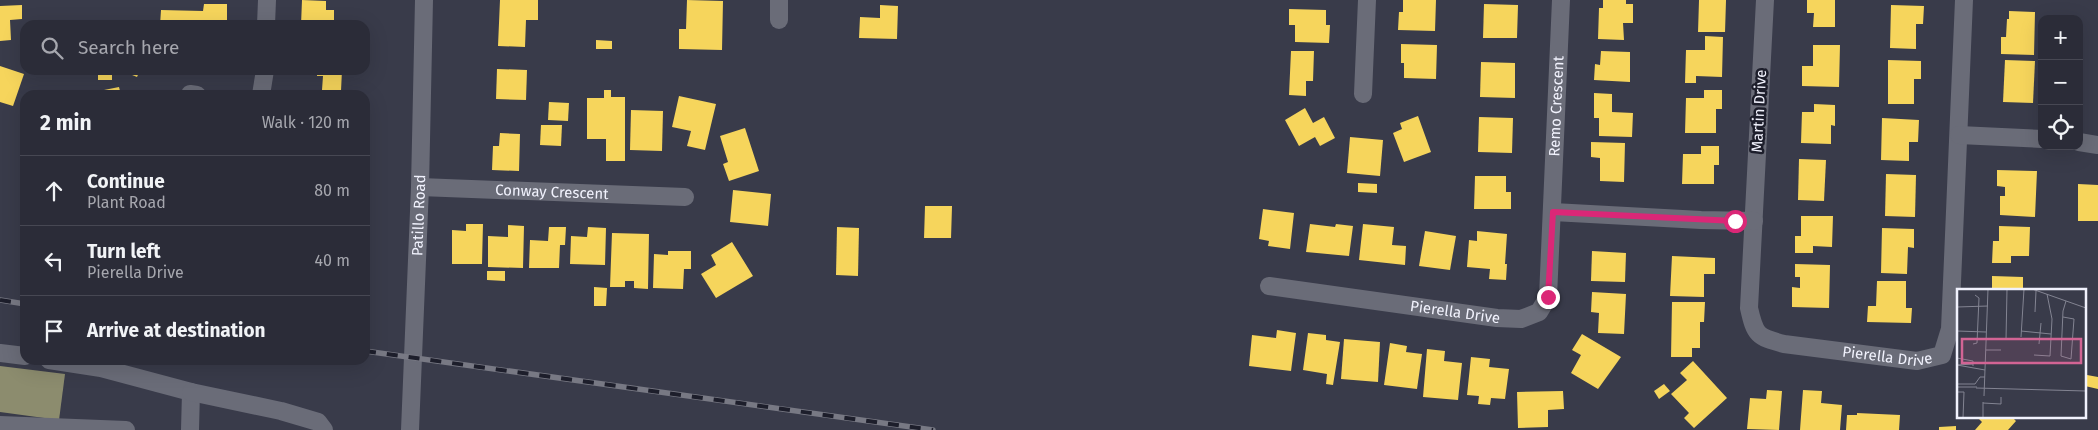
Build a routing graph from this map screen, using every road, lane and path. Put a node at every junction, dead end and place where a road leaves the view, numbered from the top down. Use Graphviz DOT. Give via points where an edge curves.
graph roads {
  1 [pos="267,0"];
  2 [pos="424,0"];
  3 [pos="780,0"];
  4 [pos="1368,0"];
  5 [pos="1561,0"];
  6 [pos="1764,0"];
  7 [pos="1964,0"];
  8 [pos="266,20"];
  9 [pos="778,20"];
  10 [pos="264,75"];
  11 [pos="262,90"];
  12 [pos="1363,94"];
  13 [pos="1959,135"];
  14 [pos="2038,138"];
  15 [pos="2083,142"];
  16 [pos="2098,144"];
  17 [pos="420,187"];
  18 [pos="684,197"];
  19 [pos="1553,212"];
  20 [pos="1754,221"];
  21 [pos="1268,286"];
  22 [pos="0,352"];
  23 [pos="20,355"];
  24 [pos="82,365"];
  25 [pos="191,392"];
  26 [pos="0,425"];
  27 [pos="126,430"];
  28 [pos="190,430"];
  29 [pos="324,430"];
  30 [pos="410,430"];
  1 -- 8 [label="street"];
  2 -- 17 [label="street, Patillo Road"];
  3 -- 9 [label="street"];
  4 -- 12 [label="street"];
  5 -- 19 [label="street, Remo Crescent"];
  6 -- 20 [label="street, Martin Drive"];
  7 -- 13 [label="street"];
  10 -- 11 [label="street"];
  13 -- 14 [label="street"];
  13 -- 20 [label="street, Pierella Drive" via="1950,329 1942,355 1917,361 1765,339 1754,329 1749,308"];
  15 -- 16 [label="street"];
  17 -- 18 [label="street, Conway Crescent"];
  17 -- 30 [label="street, Patillo Road"];
  19 -- 20 [label="street"];
  19 -- 21 [label="street, Pierella Drive" via="1548,297 1539,312 1521,319"];
  22 -- 23 [label="street"];
  24 -- 25 [label="street"];
  25 -- 28 [label="street"];
  25 -- 29 [label="street" via="290,414 318,422"];
  26 -- 27 [label="street"];
}
